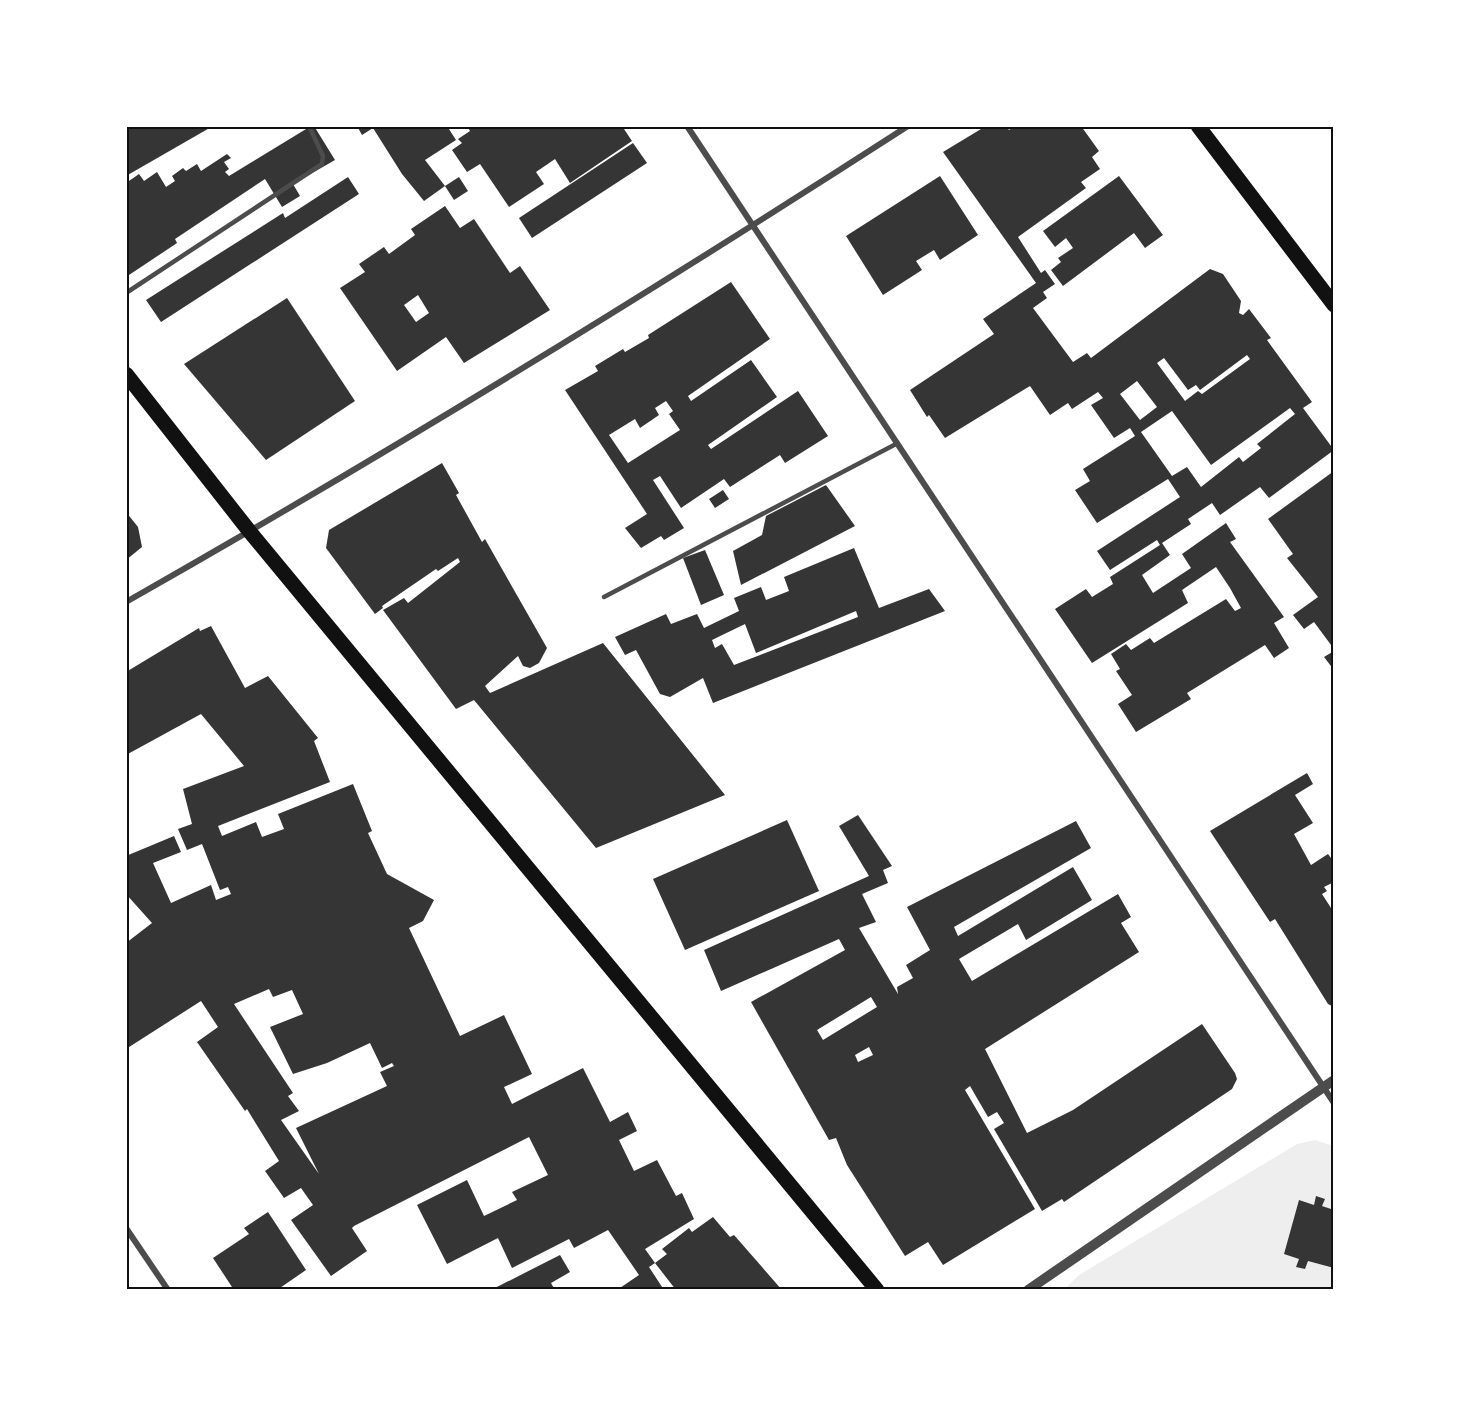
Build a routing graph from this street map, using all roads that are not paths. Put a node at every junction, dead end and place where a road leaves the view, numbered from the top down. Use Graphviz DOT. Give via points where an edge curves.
graph roads {
  1 [pos="309,126"];
  2 [pos="687,126"];
  3 [pos="908,126"];
  4 [pos="1198,126"];
  5 [pos="753,226"];
  6 [pos="126,293"];
  7 [pos="1333,301"];
  8 [pos="126,374"];
  9 [pos="896,444"];
  10 [pos="250,532"];
  11 [pos="604,597"];
  12 [pos="126,602"];
  13 [pos="1334,1080"];
  14 [pos="1323,1088"];
  15 [pos="1334,1103"];
  16 [pos="126,1228"];
  17 [pos="168,1290"];
  18 [pos="877,1290"];
  19 [pos="1028,1290"];
  1 -- 6 [label="lane" via="323,156 322,164"];
  2 -- 5 [label="street"];
  3 -- 5 [label="street"];
  4 -- 7 [label="main road"];
  5 -- 9 [label="street"];
  5 -- 10 [label="street"];
  8 -- 10 [label="main road"];
  9 -- 11 [label="lane"];
  9 -- 14 [label="street"];
  10 -- 12 [label="street"];
  10 -- 18 [label="main road"];
  13 -- 14 [label="street"];
  14 -- 15 [label="street"];
  14 -- 19 [label="street"];
  16 -- 17 [label="street"];
}
